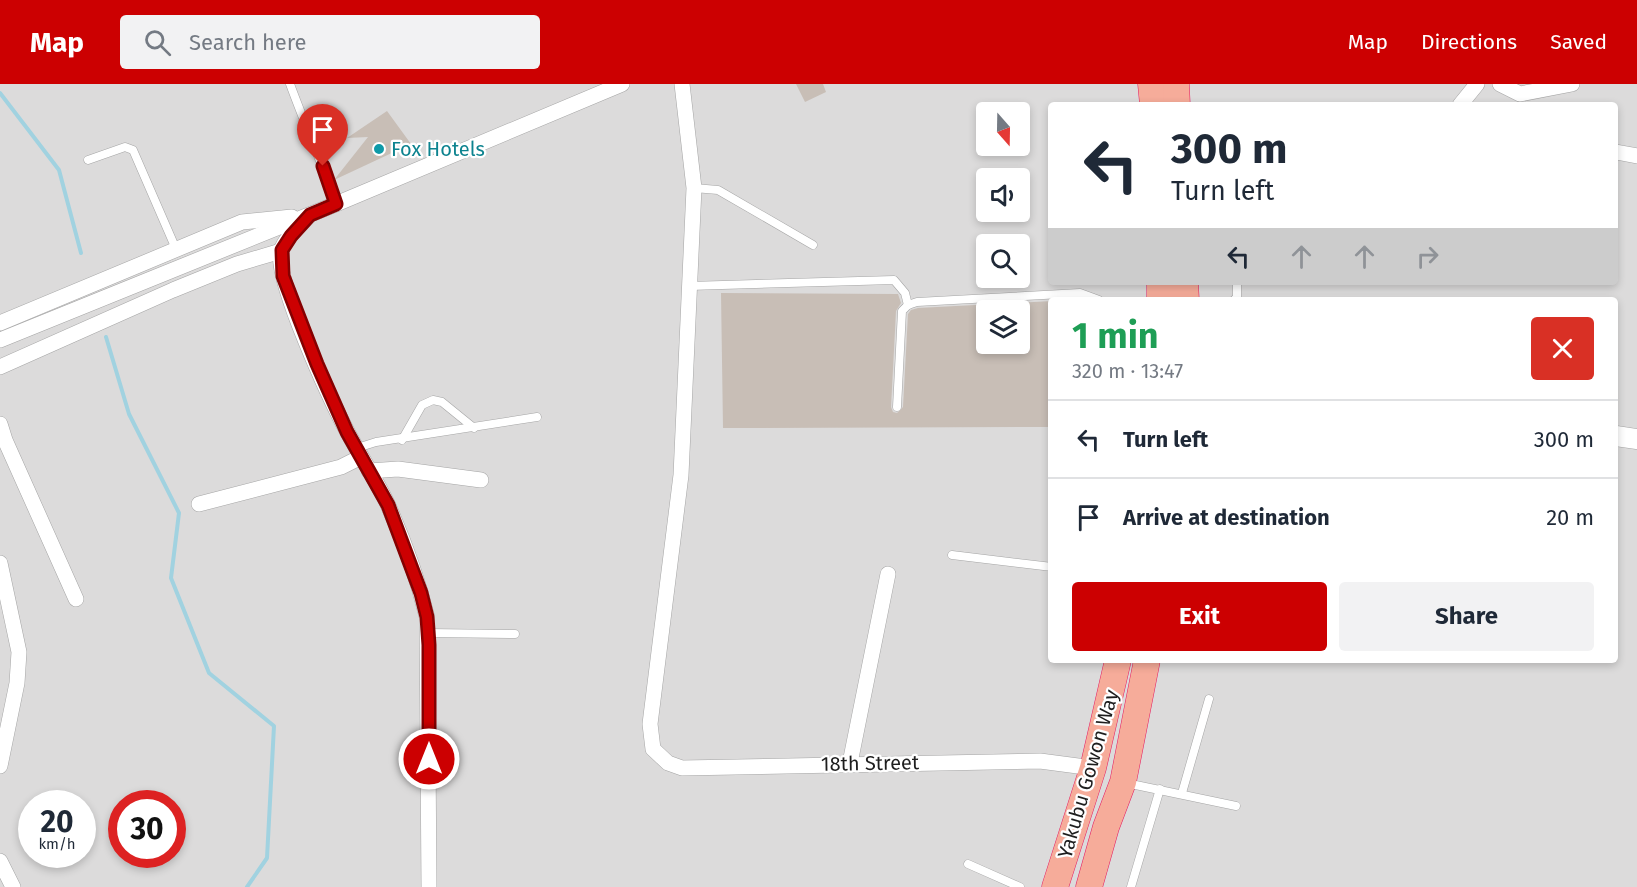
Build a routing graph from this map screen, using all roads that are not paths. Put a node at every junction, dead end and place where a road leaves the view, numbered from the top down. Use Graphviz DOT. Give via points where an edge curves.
graph roads {
  1 [pos="290,84"];
  2 [pos="622,84"];
  3 [pos="681,84"];
  4 [pos="1151,84"];
  5 [pos="1176,84"];
  6 [pos="1477,84"];
  7 [pos="1500,84"];
  8 [pos="1572,84"];
  9 [pos="1520,94"];
  10 [pos="1153,102"];
  11 [pos="1177,102"];
  12 [pos="1462,102"];
  13 [pos="1529,102"];
  14 [pos="1618,152"];
  15 [pos="1637,156"];
  16 [pos="88,160"];
  17 [pos="694,188"];
  18 [pos="336,204"];
  19 [pos="310,215"];
  20 [pos="813,245"];
  21 [pos="176,249"];
  22 [pos="282,250"];
  23 [pos="689,286"];
  24 [pos="1090,297"];
  25 [pos="908,305"];
  26 [pos="0,323"];
  27 [pos="0,340"];
  28 [pos="0,367"];
  29 [pos="897,407"];
  30 [pos="537,417"];
  31 [pos="0,424"];
  32 [pos="474,428"];
  33 [pos="1618,436"];
  34 [pos="1637,439"];
  35 [pos="402,440"];
  36 [pos="362,459"];
  37 [pos="480,480"];
  38 [pos="199,504"];
  39 [pos="952,555"];
  40 [pos="0,563"];
  41 [pos="1048,567"];
  42 [pos="888,574"];
  43 [pos="76,599"];
  44 [pos="428,633"];
  45 [pos="514,634"];
  46 [pos="1117,663"];
  47 [pos="1147,663"];
  48 [pos="1209,699"];
  49 [pos="850,763"];
  50 [pos="0,766"];
  51 [pos="1093,768"];
  52 [pos="1123,782"];
  53 [pos="1160,789"];
  54 [pos="1182,793"];
  55 [pos="1236,806"];
  56 [pos="0,861"];
  57 [pos="968,864"];
  58 [pos="13,887"];
  59 [pos="429,887"];
  60 [pos="1020,887"];
  61 [pos="1055,887"];
  62 [pos="1089,887"];
  63 [pos="1131,887"];
  1 -- 18 [label="lane"];
  2 -- 18 [label="street"];
  3 -- 17 [label="street"];
  4 -- 10 [label="highway"];
  5 -- 11 [label="highway"];
  6 -- 12 [label="street"];
  7 -- 9 [label="street"];
  8 -- 9 [label="street"];
  9 -- 13 [label="street"];
  14 -- 15 [label="street"];
  16 -- 21 [label="lane" via="124,147 133,150"];
  17 -- 20 [label="lane" via="718,190"];
  17 -- 23 [label="street"];
  18 -- 19 [label="street"];
  19 -- 21 [label="street" via="242,222"];
  19 -- 22 [label="street"];
  19 -- 27 [label="street"];
  21 -- 26 [label="street"];
  22 -- 28 [label="street" via="237,264"];
  22 -- 36 [label="street" via="283,276 294,307"];
  23 -- 25 [label="lane" via="894,280 906,293"];
  23 -- 49 [label="street, 18th Street" via="681,475 650,724 653,749 668,763 682,768"];
  24 -- 25 [label="lane" via="1080,293"];
  25 -- 29 [label="lane" via="902,311"];
  30 -- 32 [label="lane"];
  31 -- 43 [label="street"];
  32 -- 35 [label="lane"];
  32 -- 35 [label="lane" via="442,402 433,400 422,405"];
  33 -- 34 [label="street"];
  35 -- 36 [label="lane" via="376,442"];
  36 -- 37 [label="street" via="398,469"];
  36 -- 38 [label="street"];
  36 -- 44 [label="street" via="388,505 421,593"];
  39 -- 41 [label="lane"];
  40 -- 50 [label="street" via="18,652 17,683"];
  42 -- 49 [label="street"];
  44 -- 45 [label="lane"];
  44 -- 59 [label="street"];
  46 -- 51 [label="highway, Yakubu Gowon Way"];
  47 -- 52 [label="highway, Yakubu Gowon Way"];
  48 -- 54 [label="lane"];
  49 -- 51 [label="street, 18th Street" via="1040,761"];
  51 -- 61 [label="highway, Yakubu Gowon Way"];
  52 -- 53 [label="lane"];
  52 -- 62 [label="highway, Yakubu Gowon Way"];
  53 -- 54 [label="lane"];
  53 -- 63 [label="lane"];
  54 -- 55 [label="lane"];
  56 -- 58 [label="street"];
  57 -- 60 [label="lane"];
}
